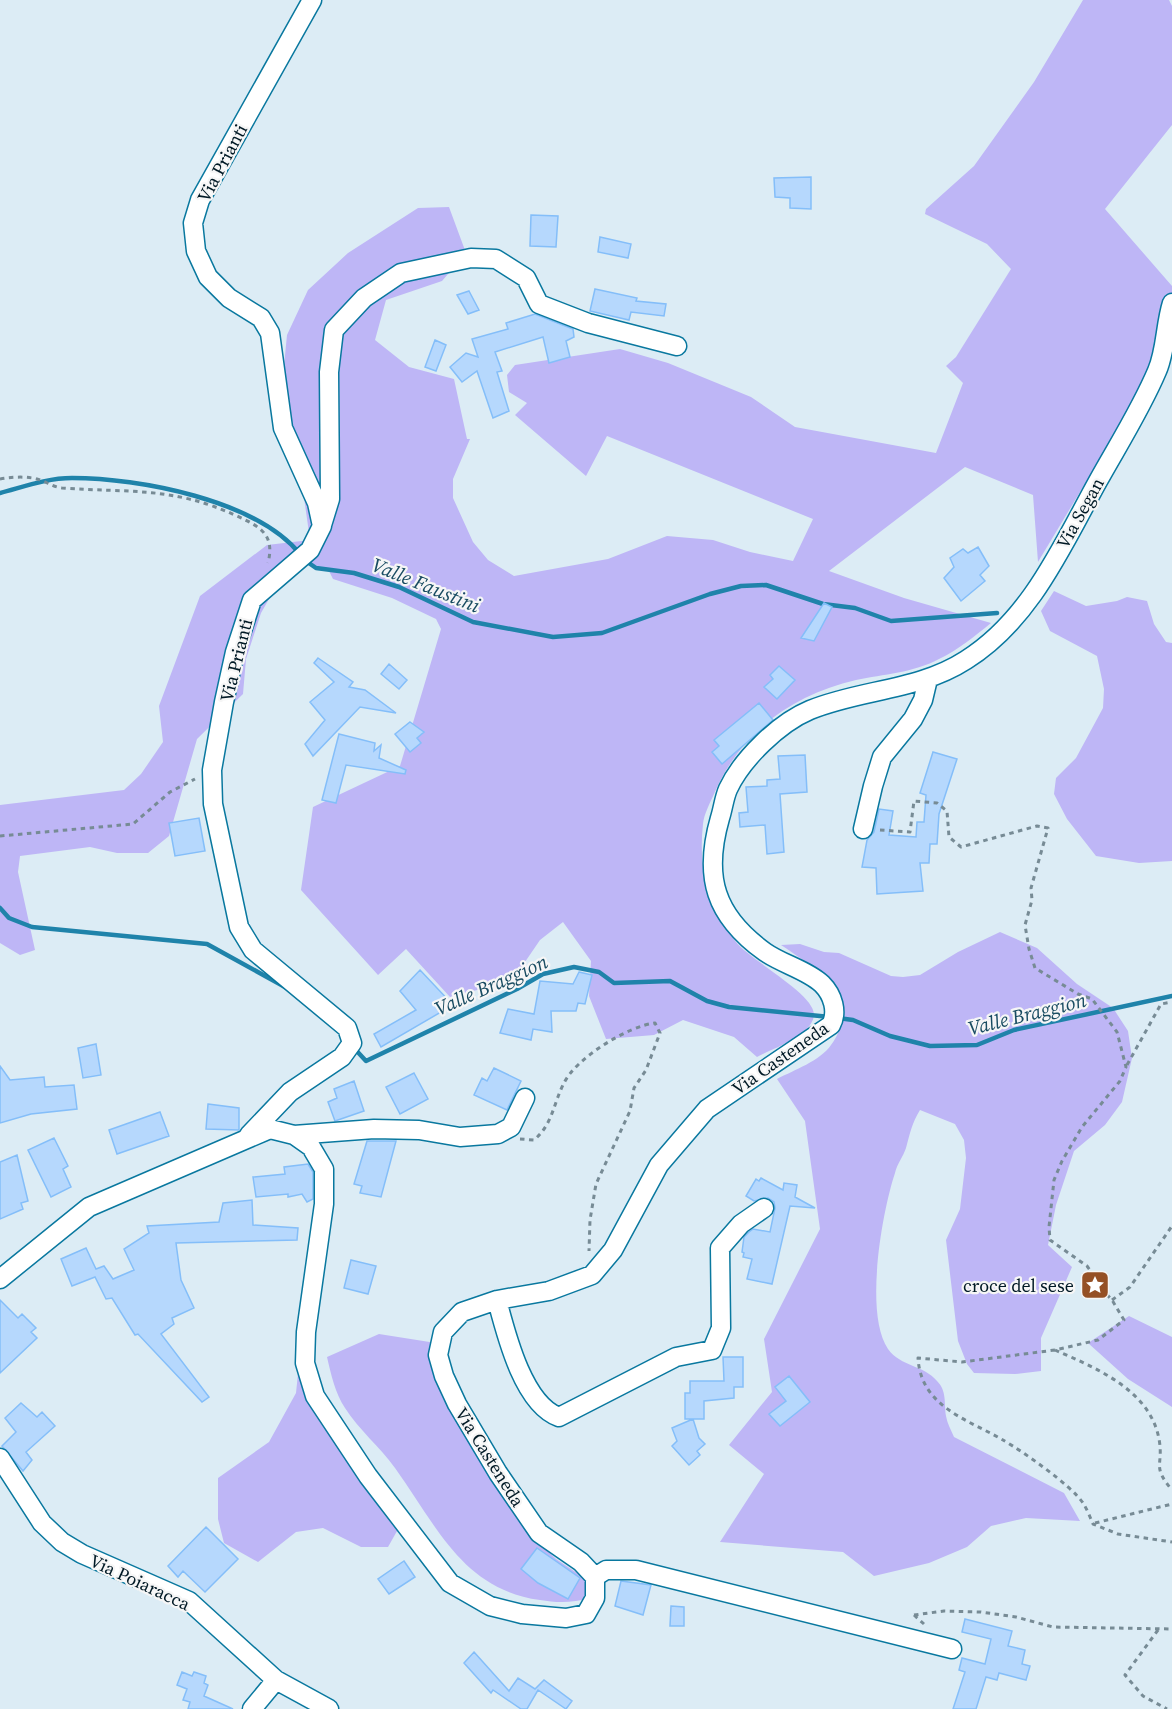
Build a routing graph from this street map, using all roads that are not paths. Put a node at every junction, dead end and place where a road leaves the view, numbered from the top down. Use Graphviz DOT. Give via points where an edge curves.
graph roads {
  1 [pos="312,0"];
  2 [pos="1172,303"];
  3 [pos="677,346"];
  4 [pos="322,526"];
  5 [pos="928,680"];
  6 [pos="863,829"];
  7 [pos="525,1098"];
  8 [pos="294,1135"];
  9 [pos="246,1138"];
  10 [pos="764,1208"];
  11 [pos="0,1279"];
  12 [pos="497,1300"];
  13 [pos="0,1458"];
  14 [pos="595,1577"];
  15 [pos="952,1649"];
  16 [pos="276,1680"];
  17 [pos="252,1709"];
  18 [pos="329,1709"];
  1 -- 4 [label="street, Via Prianti" via="200,200 193,223 196,251 208,277 229,298 261,318 270,333 284,428 317,503"];
  2 -- 5 [label="street, Via Segan" via="1159,369 1041,584 1013,622 967,660"];
  3 -- 4 [label="street" via="588,323 539,304 526,278 496,259 471,258 400,273 364,298 334,330 329,372 330,499"];
  4 -- 9 [label="street, Via Prianti" via="310,550 252,600 235,652 212,770 213,804 238,927 253,950 347,1028 352,1043 342,1057 290,1092"];
  5 -- 6 [label="street" via="914,719 882,757"];
  5 -- 12 [label="street, Via Casteneda" via="808,711 765,740 728,789 713,843 712,883 730,920 742,934 822,984 834,1004 836,1015 831,1025 707,1109 659,1165 613,1250 592,1275 549,1291"];
  7 -- 8 [label="street" via="505,1132 460,1137 419,1130 374,1129"];
  8 -- 9 [label="street" via="270,1129"];
  8 -- 14 [label="street" via="311,1147 324,1169 324,1204 304,1363 315,1396 368,1476 450,1583 490,1606 566,1618 586,1614 595,1598"];
  9 -- 11 [label="street" via="89,1208"];
  10 -- 12 [label="street" via="741,1224 720,1248 721,1328 712,1350 676,1358 559,1417 548,1413 535,1400"];
  12 -- 14 [label="street, Via Casteneda" via="462,1312 443,1332 438,1356 444,1376 498,1473 539,1533 581,1562"];
  13 -- 16 [label="street, Via Poiaracca" via="42,1523 62,1542 189,1601"];
  14 -- 15 [label="street" via="606,1570 636,1570"];
  16 -- 17 [label="street"];
  16 -- 18 [label="street, Via Poiaracca"];
}
